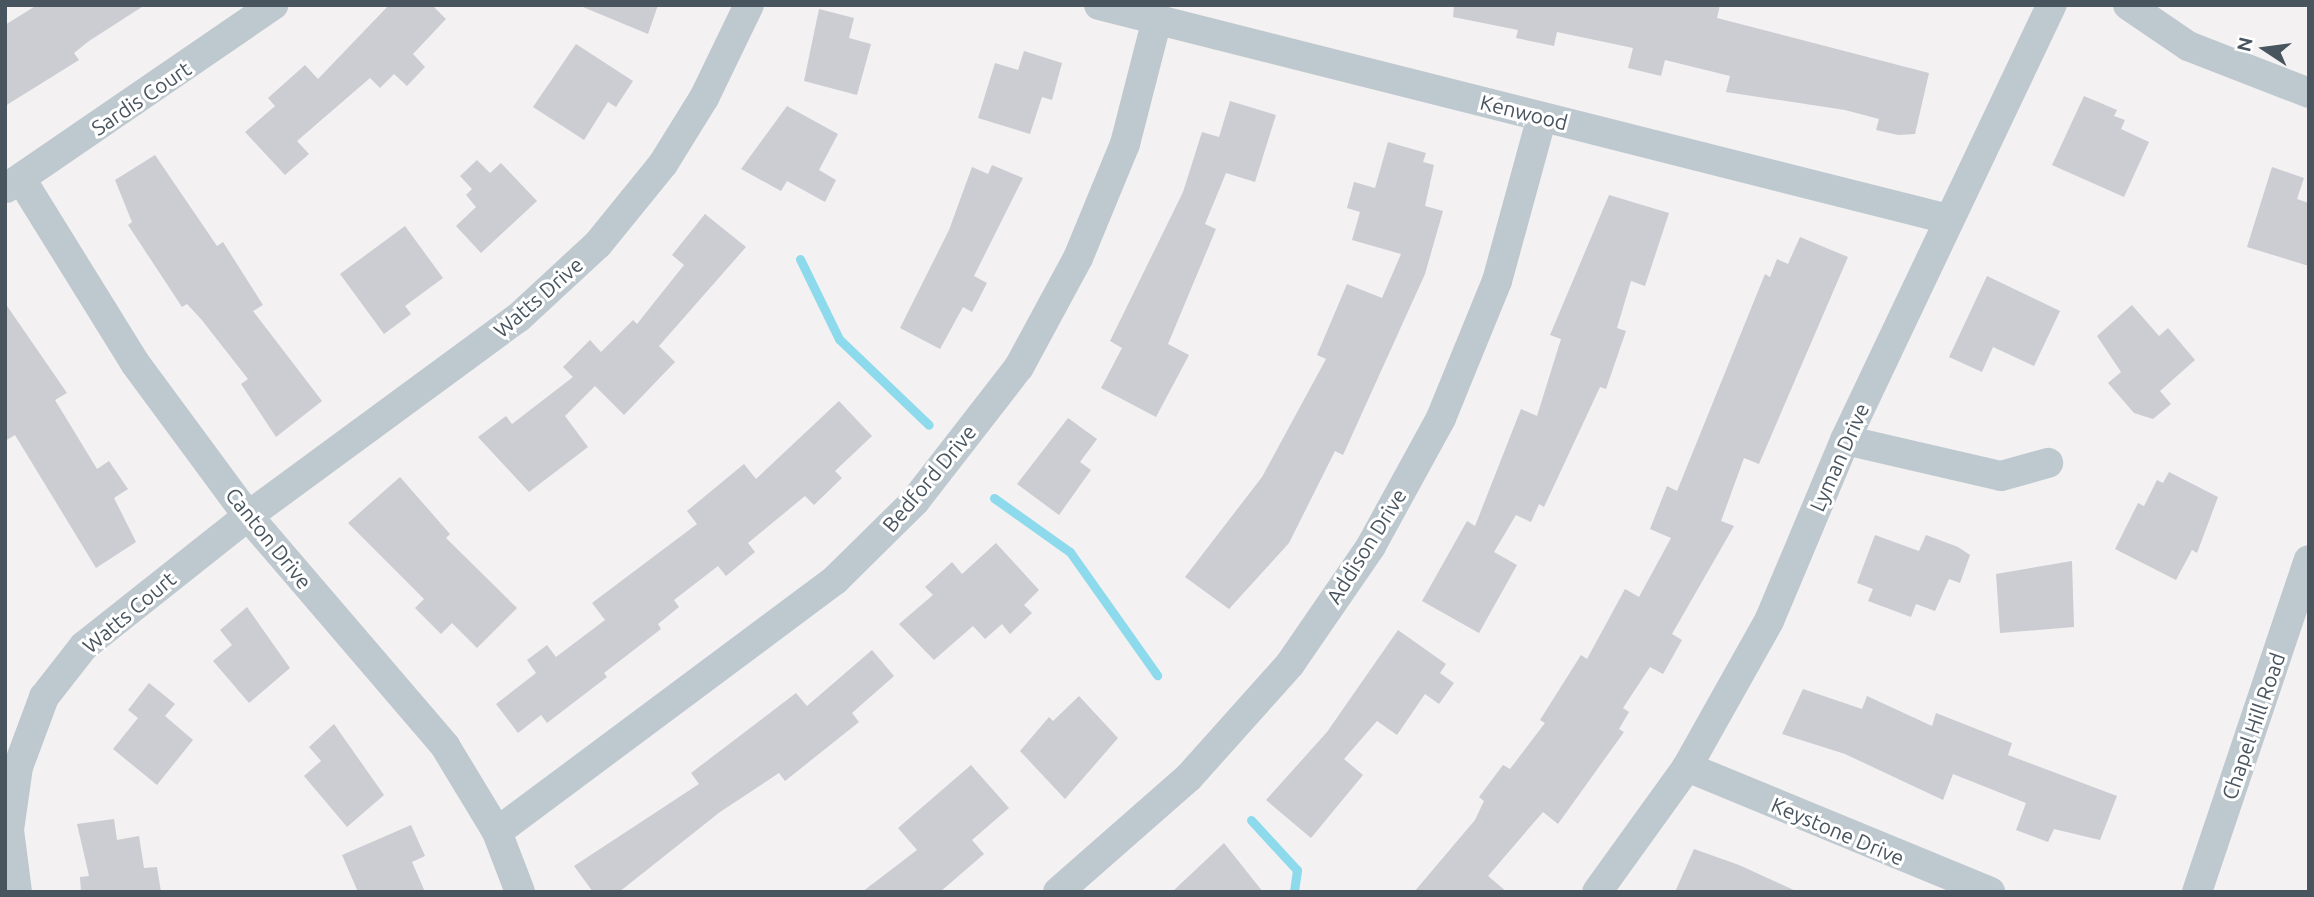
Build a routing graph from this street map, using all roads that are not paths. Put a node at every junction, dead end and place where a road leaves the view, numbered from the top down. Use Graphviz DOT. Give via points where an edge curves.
graph roads {
  1 [pos="273,5"];
  2 [pos="749,5"];
  3 [pos="1099,5"];
  4 [pos="2052,5"];
  5 [pos="2128,5"];
  6 [pos="1157,19"];
  7 [pos="2309,93"];
  8 [pos="1542,117"];
  9 [pos="13,183"];
  10 [pos="1948,219"];
  11 [pos="1845,440"];
  12 [pos="2049,463"];
  13 [pos="248,516"];
  14 [pos="2309,560"];
  15 [pos="1688,767"];
  16 [pos="496,832"];
  17 [pos="1936,883"];
  18 [pos="17,892"];
  19 [pos="520,892"];
  20 [pos="1058,892"];
  21 [pos="1597,892"];
  22 [pos="1990,892"];
  23 [pos="2197,892"];
  1 -- 9 [label="street, Sardis Court"];
  2 -- 13 [label="street, Watts Drive" via="704,98 663,164 598,244 518,318"];
  3 -- 6 [label="street, Kenwood"];
  4 -- 10 [label="street, Lyman Drive"];
  5 -- 7 [label="street" via="2188,46"];
  6 -- 8 [label="street, Kenwood"];
  6 -- 16 [label="street, Bedford Drive" via="1125,144 1078,258 1019,367 915,501 835,580"];
  8 -- 10 [label="street, Kenwood"];
  8 -- 20 [label="street, Addison Drive" via="1497,281 1441,418 1370,546 1290,664 1189,777"];
  9 -- 13 [label="street, Canton Drive" via="135,363"];
  10 -- 11 [label="street, Lyman Drive"];
  11 -- 12 [label="street" via="2001,476"];
  11 -- 15 [label="street, Lyman Drive" via="1769,621"];
  13 -- 16 [label="street, Canton Drive" via="445,746"];
  13 -- 18 [label="street, Watts Court" via="84,646 44,697 18,767 9,830"];
  14 -- 23 [label="street, Chapel Hill Road"];
  15 -- 17 [label="street, Keystone Drive"];
  15 -- 21 [label="street, Lyman Drive"];
  16 -- 19 [label="street, Canton Drive"];
  17 -- 22 [label="street, Keystone Drive"];
}
